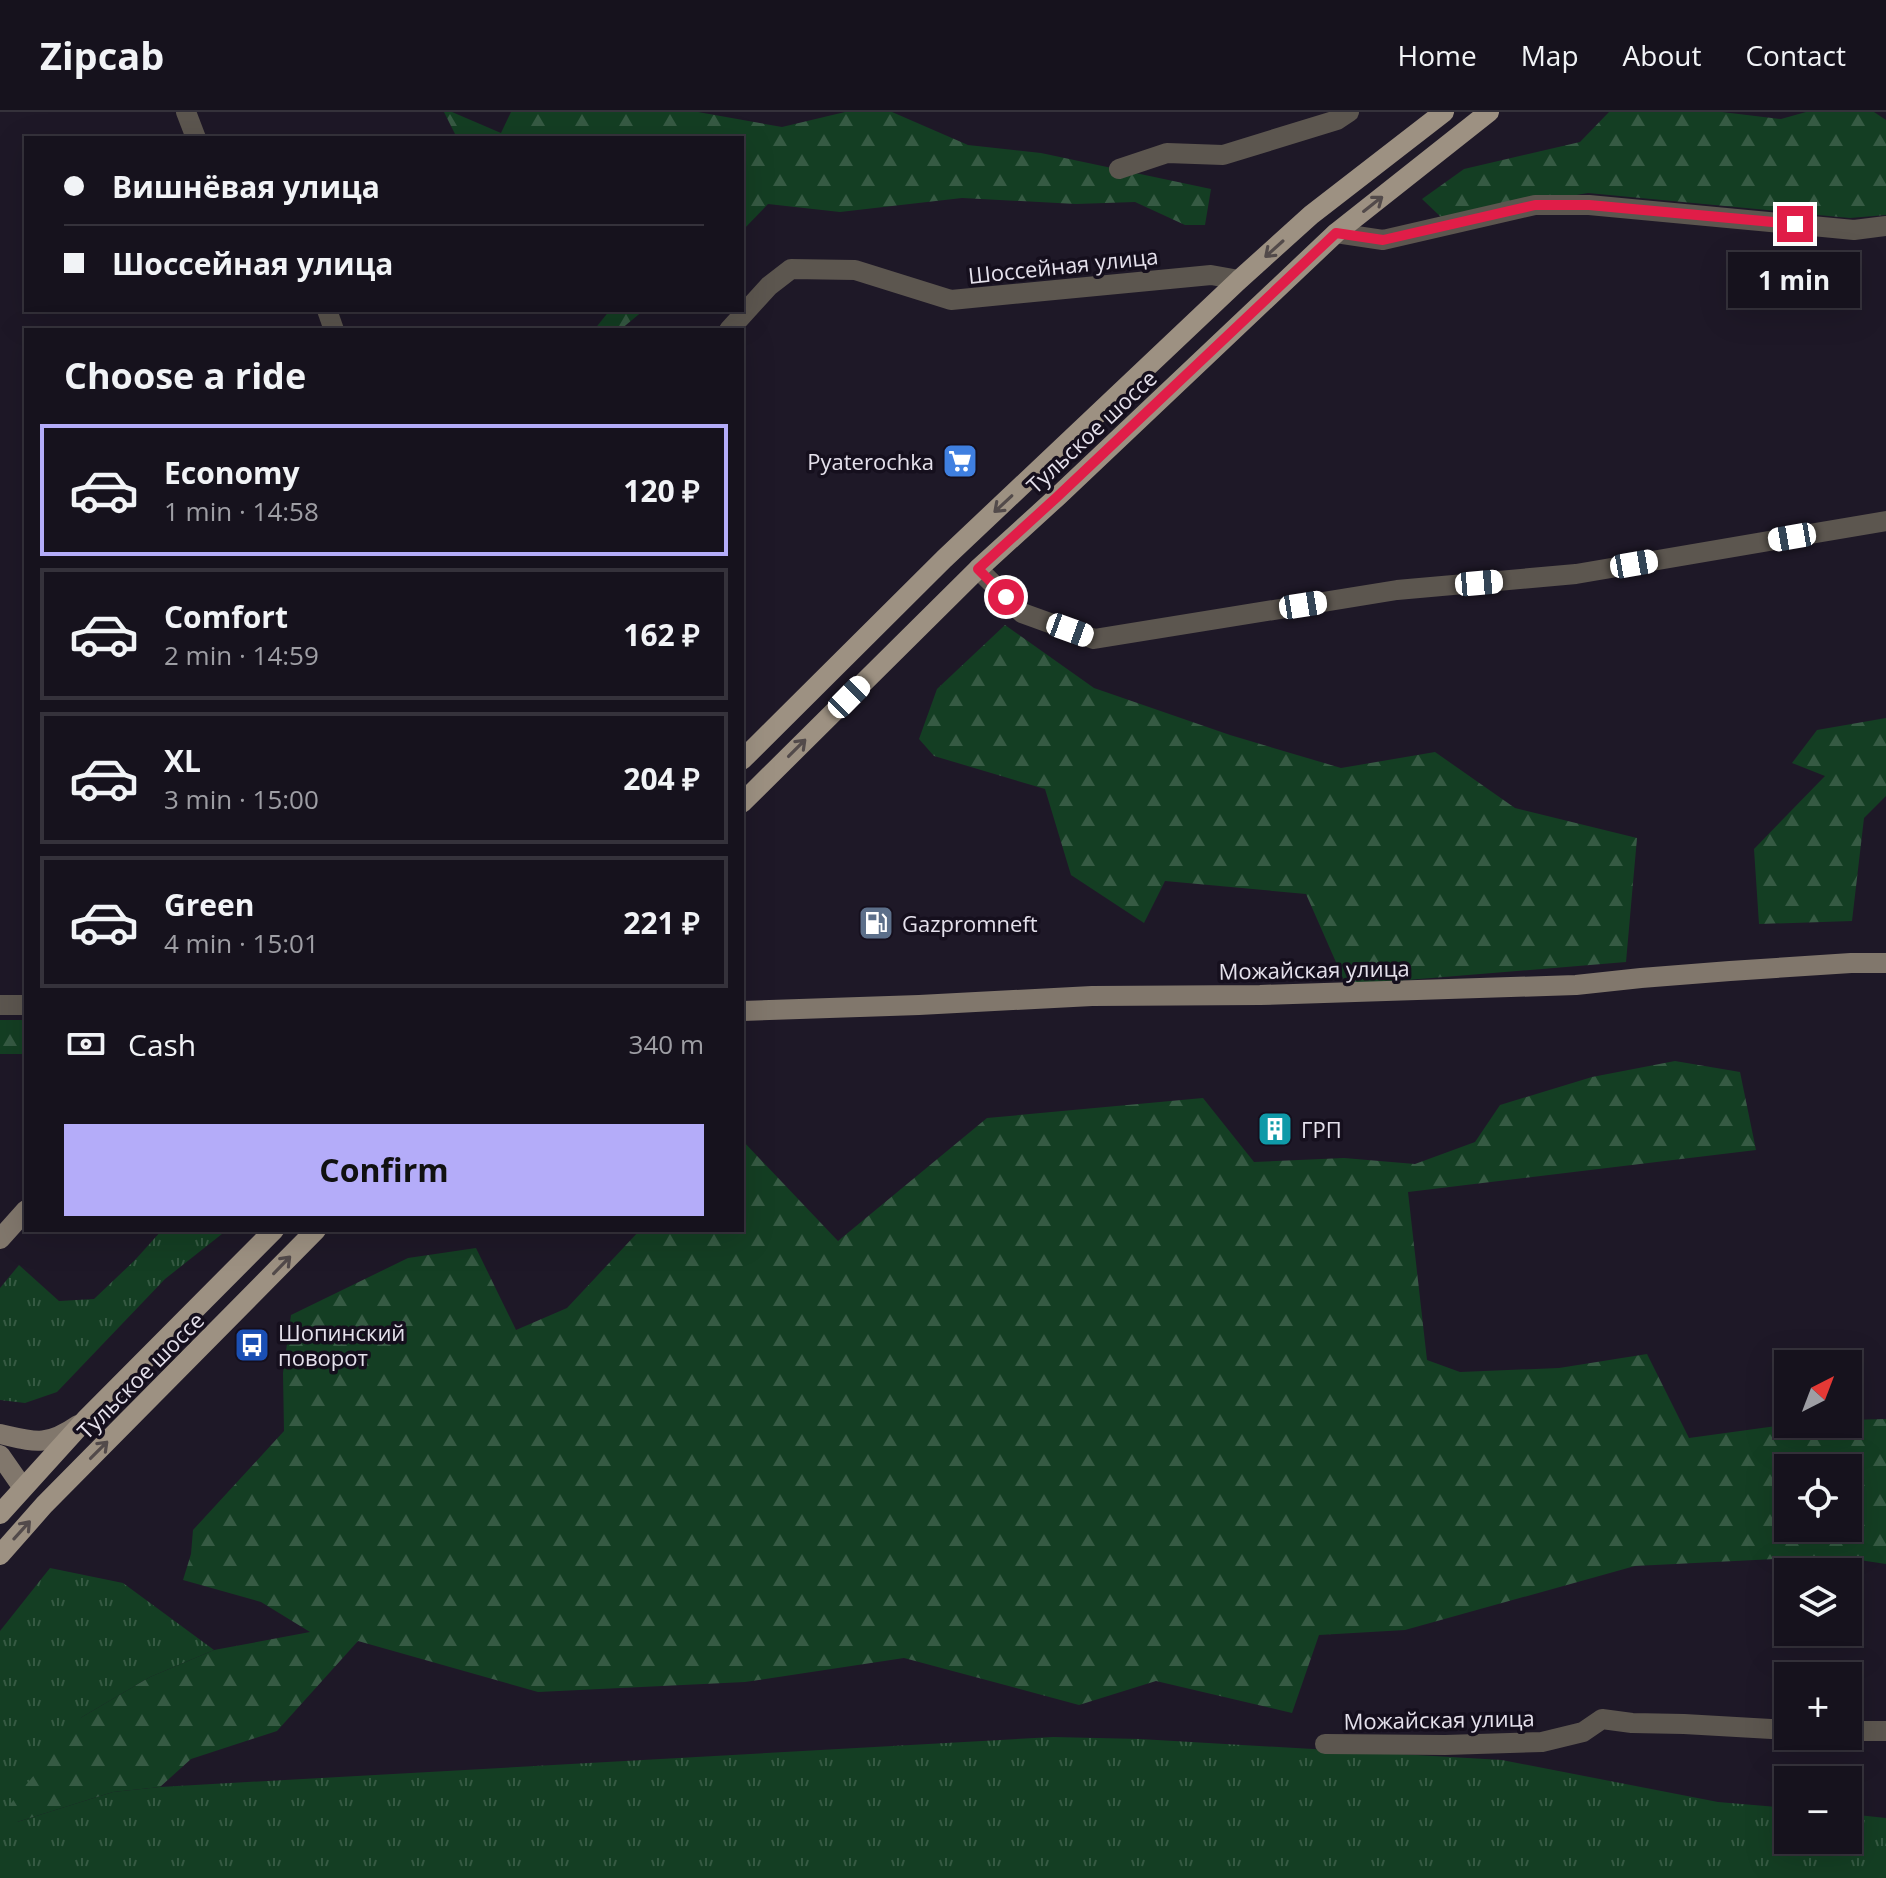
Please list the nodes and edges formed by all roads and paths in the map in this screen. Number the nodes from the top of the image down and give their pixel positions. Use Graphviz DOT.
graph roads {
  1 [pos="186,112"];
  2 [pos="1349,112"];
  3 [pos="1444,112"];
  4 [pos="1489,112"];
  5 [pos="195,136"];
  6 [pos="1119,169"];
  7 [pos="1886,226"];
  8 [pos="1336,233"];
  9 [pos="1239,280"];
  10 [pos="731,328"];
  11 [pos="1886,521"];
  12 [pos="978,569"];
  13 [pos="744,758"];
  14 [pos="744,801"];
  15 [pos="1886,963"];
  16 [pos="0,1005"];
  17 [pos="24,1005"];
  18 [pos="744,1011"];
  19 [pos="24,1212"];
  20 [pos="272,1232"];
  21 [pos="314,1232"];
  22 [pos="0,1239"];
  23 [pos="87,1418"];
  24 [pos="0,1434"];
  25 [pos="0,1455"];
  26 [pos="0,1481"];
  27 [pos="23,1488"];
  28 [pos="44,1505"];
  29 [pos="0,1514"];
  30 [pos="0,1555"];
  31 [pos="1774,1729"];
  32 [pos="1862,1731"];
  33 [pos="1886,1731"];
  34 [pos="1325,1744"];
  1 -- 5 [label="street"];
  2 -- 6 [label="street"];
  3 -- 9 [label="main road, Тульское шоссе, one-way"];
  8 -- 4 [label="main road, Тульское шоссе, one-way"];
  7 -- 8 [label="street"];
  8 -- 12 [label="main road, Тульское шоссе"];
  9 -- 10 [label="street, Шоссейная улица"];
  9 -- 13 [label="main road, Тульское шоссе, one-way"];
  11 -- 12 [label="street"];
  14 -- 12 [label="main road, Тульское шоссе, one-way"];
  15 -- 18 [label="street, Можайская улица"];
  16 -- 17 [label="street"];
  19 -- 22 [label="street"];
  20 -- 23 [label="main road, Тульское шоссе"];
  28 -- 21 [label="main road, Тульское шоссе, one-way"];
  23 -- 24 [label="street"];
  23 -- 27 [label="main road, Тульское шоссе"];
  25 -- 27 [label="street"];
  26 -- 27 [label="street"];
  27 -- 28 [label="main road"];
  27 -- 29 [label="main road, Тульское шоссе"];
  30 -- 28 [label="main road, Тульское шоссе, one-way"];
  31 -- 34 [label="street, Можайская улица"];
  32 -- 33 [label="street"];
}
